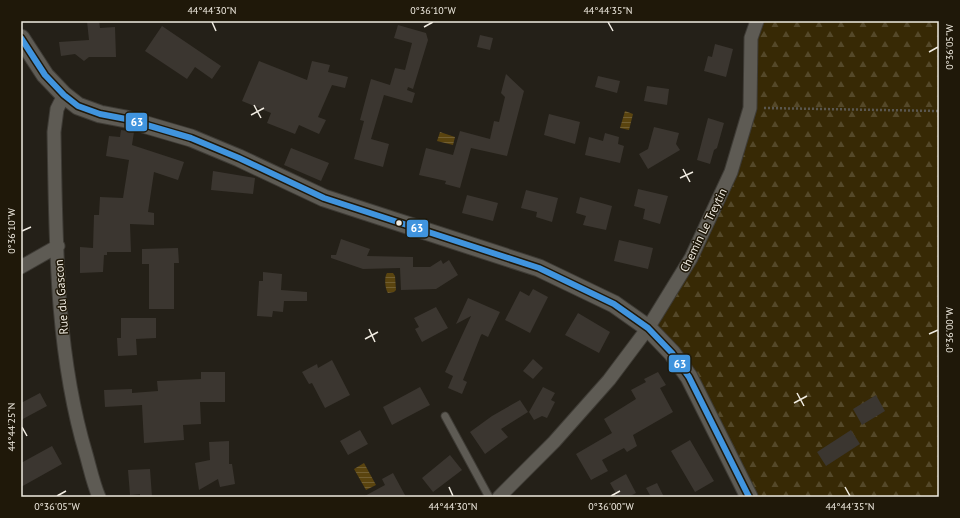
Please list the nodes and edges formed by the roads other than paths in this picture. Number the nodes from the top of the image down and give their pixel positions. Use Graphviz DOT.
graph roads {
  1 [pos="757,21"];
  2 [pos="21,38"];
  3 [pos="64,95"];
  4 [pos="58,246"];
  5 [pos="21,267"];
  6 [pos="648,328"];
  7 [pos="445,416"];
  8 [pos="99,497"];
  9 [pos="489,497"];
  10 [pos="499,497"];
  11 [pos="749,497"];
  1 -- 6 [label="street, Chemin Le Treytin"];
  2 -- 3 [label="street"];
  3 -- 4 [label="street, Rue du Gascon"];
  3 -- 6 [label="street"];
  4 -- 5 [label="street"];
  4 -- 8 [label="street, Rue du Gascon"];
  6 -- 10 [label="street, Chemin Le Treytin"];
  6 -- 11 [label="street"];
  7 -- 9 [label="lane"];
}
